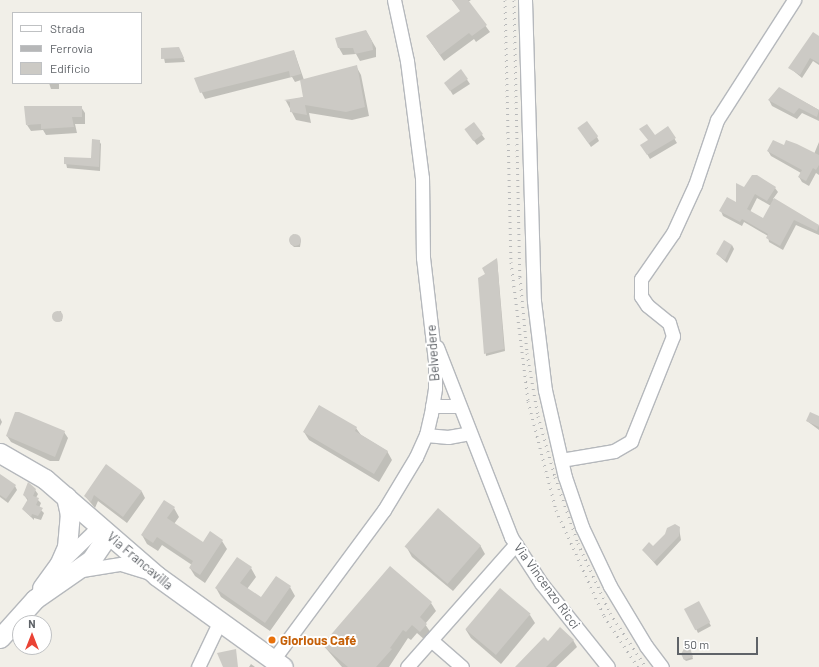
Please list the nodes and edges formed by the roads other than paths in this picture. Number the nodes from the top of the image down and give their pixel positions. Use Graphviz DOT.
graph roads {
  1 [pos="394,0"];
  2 [pos="524,0"];
  3 [pos="794,0"];
  4 [pos="433,335"];
  5 [pos="432,406"];
  6 [pos="460,406"];
  7 [pos="470,433"];
  8 [pos="426,435"];
  9 [pos="0,453"];
  10 [pos="561,460"];
  11 [pos="66,496"];
  12 [pos="104,531"];
  13 [pos="516,544"];
  14 [pos="66,569"];
  15 [pos="157,576"];
  16 [pos="219,623"];
  17 [pos="0,638"];
  18 [pos="430,640"];
  19 [pos="278,664"];
  20 [pos="198,667"];
  21 [pos="407,667"];
  22 [pos="462,667"];
  23 [pos="608,667"];
  24 [pos="662,667"];
  1 -- 4 [label="street, Belvedere"];
  2 -- 10 [label="street"];
  3 -- 10 [label="street"];
  4 -- 5 [label="street, Belvedere"];
  4 -- 6 [label="street, Via Vincenzo Ricci"];
  5 -- 6 [label="street"];
  5 -- 8 [label="street, Belvedere"];
  6 -- 7 [label="street, Via Vincenzo Ricci"];
  7 -- 8 [label="street"];
  7 -- 13 [label="street, Via Vincenzo Ricci"];
  8 -- 19 [label="street, Belvedere"];
  9 -- 11 [label="main road, Via Francavilla"];
  10 -- 24 [label="street"];
  11 -- 12 [label="main road, Via Francavilla"];
  11 -- 14 [label="main road"];
  12 -- 14 [label="main road"];
  12 -- 15 [label="main road, Via Francavilla"];
  13 -- 18 [label="street"];
  13 -- 23 [label="street, Via Vincenzo Ricci"];
  14 -- 15 [label="street"];
  14 -- 17 [label="main road"];
  15 -- 16 [label="main road, Via Francavilla"];
  16 -- 19 [label="main road, Via Francavilla"];
  16 -- 20 [label="street"];
  18 -- 21 [label="street"];
  18 -- 22 [label="street"];
}
